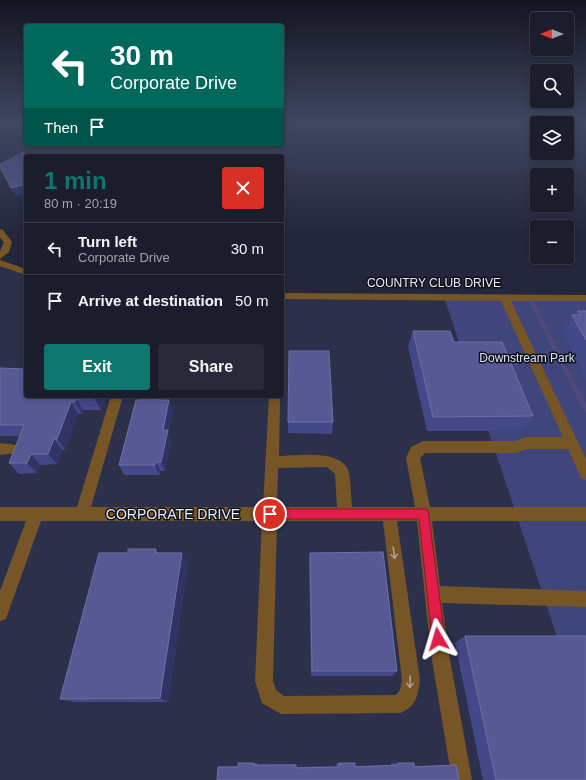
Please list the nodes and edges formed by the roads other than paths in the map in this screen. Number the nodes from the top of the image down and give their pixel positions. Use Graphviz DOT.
graph roads {
  1 [pos="0,232"];
  2 [pos="0,256"];
  3 [pos="0,263"];
  4 [pos="11,267"];
  5 [pos="24,271"];
  6 [pos="0,275"];
  7 [pos="284,296"];
  8 [pos="504,297"];
  9 [pos="586,298"];
  10 [pos="116,398"];
  11 [pos="274,399"];
  12 [pos="578,448"];
  13 [pos="272,462"];
  14 [pos="586,474"];
  15 [pos="0,514"];
  16 [pos="36,514"];
  17 [pos="82,514"];
  18 [pos="270,514"];
  19 [pos="345,514"];
  20 [pos="389,514"];
  21 [pos="424,514"];
  22 [pos="586,514"];
  23 [pos="432,594"];
  24 [pos="3,595"];
  25 [pos="586,599"];
  26 [pos="0,613"];
  27 [pos="462,780"];
  1 -- 2 [label="street"];
  3 -- 4 [label="street"];
  4 -- 5 [label="street"];
  4 -- 6 [label="street"];
  7 -- 8 [label="street, COUNTRY CLUB DRIVE"];
  8 -- 9 [label="street, COUNTRY CLUB DRIVE"];
  8 -- 12 [label="street"];
  10 -- 17 [label="street"];
  11 -- 13 [label="street"];
  12 -- 14 [label="street"];
  12 -- 21 [label="street"];
  13 -- 18 [label="street"];
  13 -- 19 [label="street"];
  15 -- 16 [label="street, CORPORATE DRIVE"];
  16 -- 17 [label="street, CORPORATE DRIVE"];
  16 -- 24 [label="street"];
  17 -- 18 [label="street, CORPORATE DRIVE"];
  18 -- 19 [label="street, CORPORATE DRIVE"];
  20 -- 18 [label="street, one-way"];
  19 -- 20 [label="street, CORPORATE DRIVE"];
  20 -- 21 [label="street, CORPORATE DRIVE"];
  21 -- 22 [label="street, CORPORATE DRIVE"];
  21 -- 23 [label="street"];
  23 -- 25 [label="street"];
  23 -- 27 [label="street"];
  24 -- 26 [label="street"];
}
